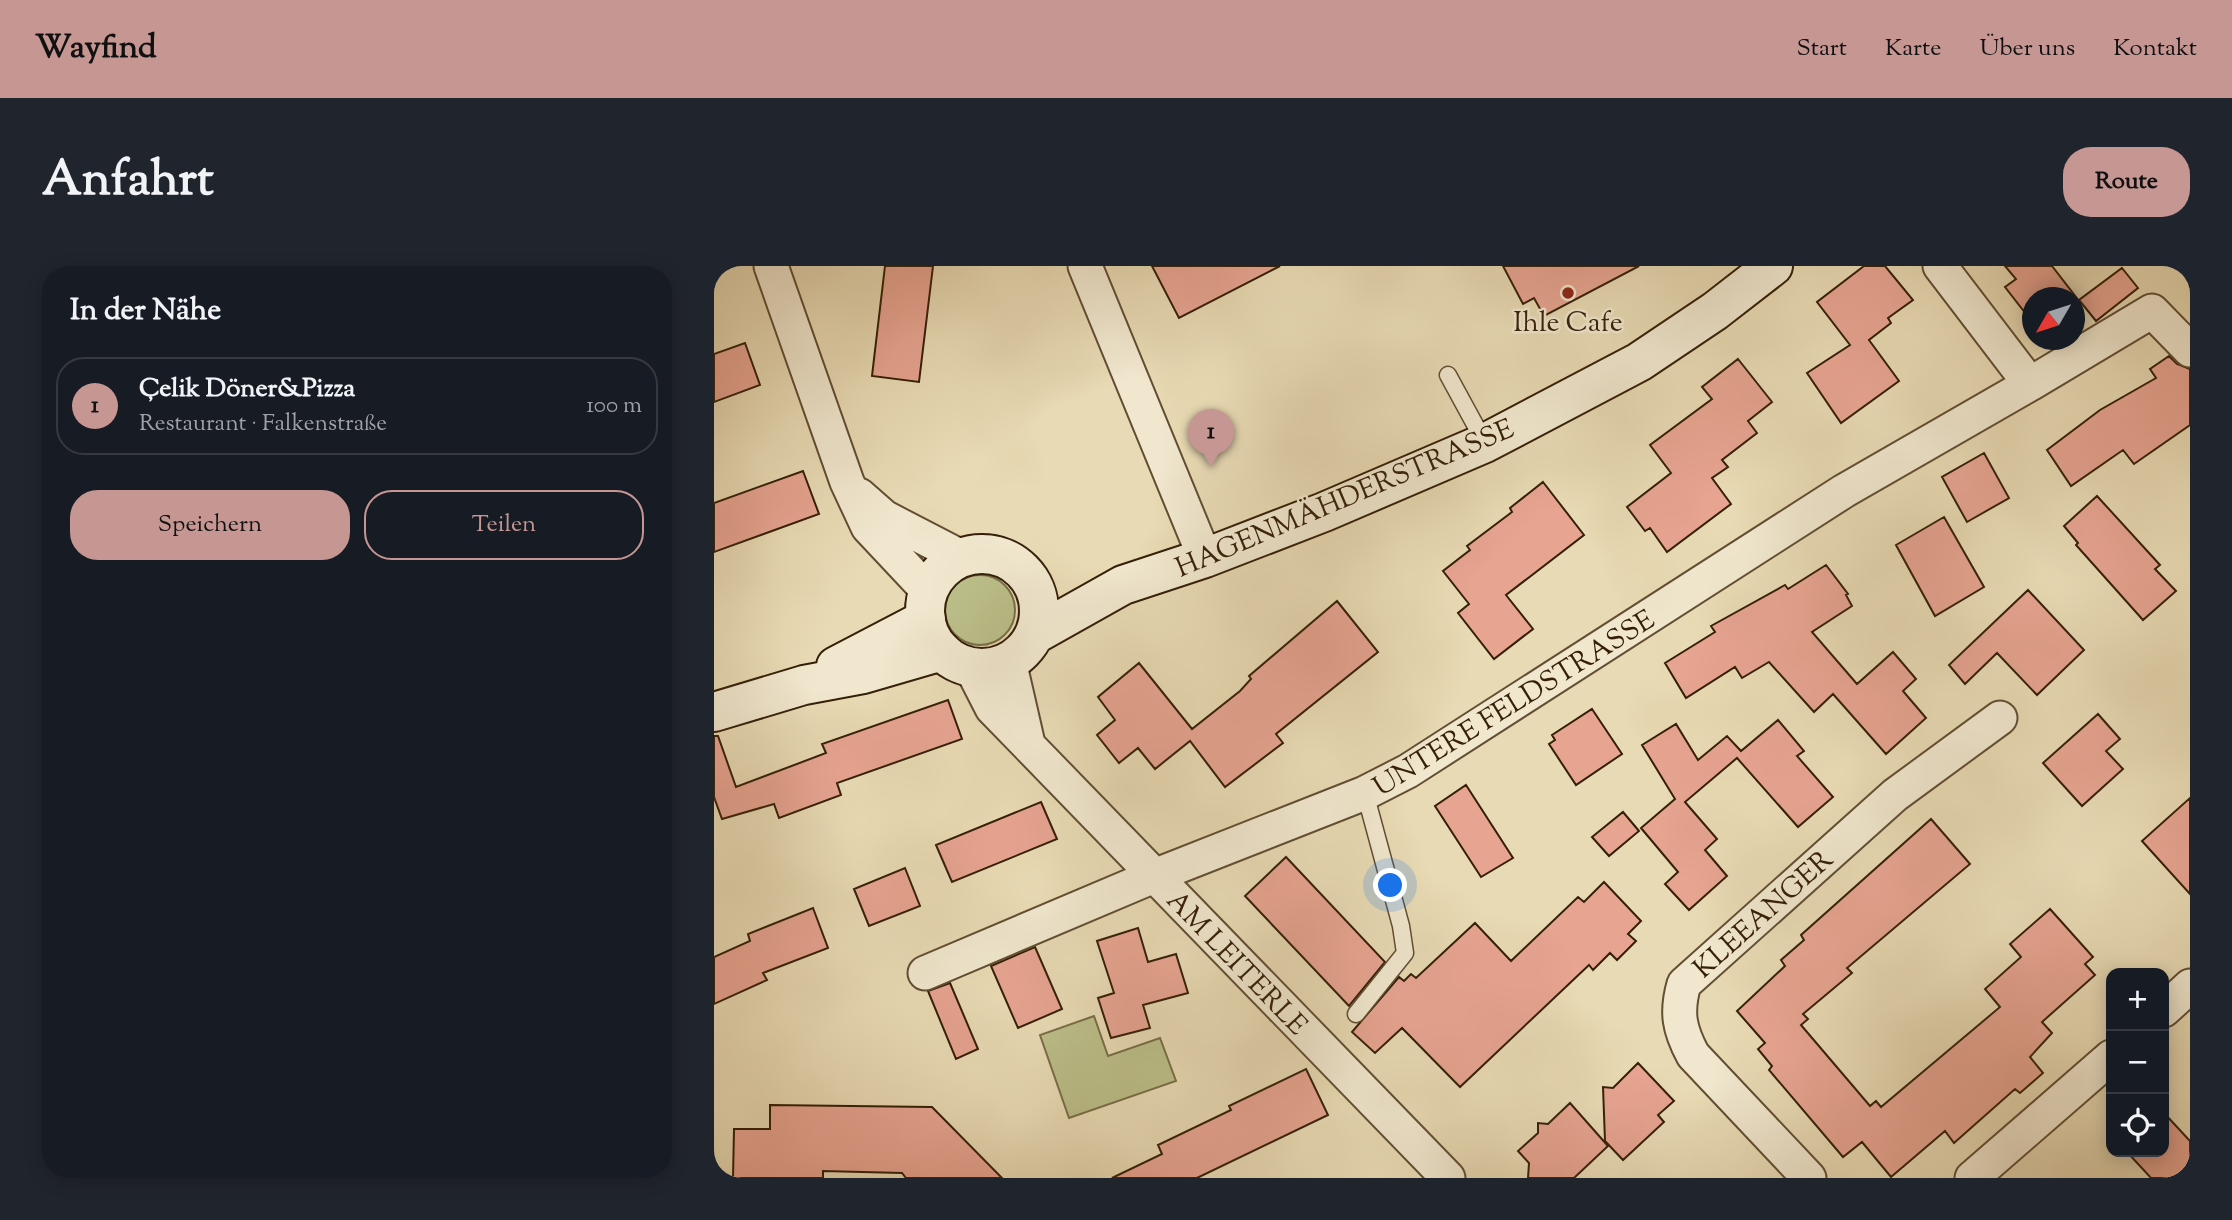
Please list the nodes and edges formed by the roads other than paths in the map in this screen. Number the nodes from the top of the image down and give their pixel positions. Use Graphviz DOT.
graph roads {
  1 [pos="771,266"];
  2 [pos="1085,266"];
  3 [pos="1773,266"];
  4 [pos="1940,266"];
  5 [pos="2190,350"];
  6 [pos="1448,375"];
  7 [pos="2030,384"];
  8 [pos="1485,443"];
  9 [pos="847,482"];
  10 [pos="961,557"];
  11 [pos="1205,558"];
  12 [pos="1030,579"];
  13 [pos="1123,585"];
  14 [pos="942,632"];
  15 [pos="1022,648"];
  16 [pos="714,712"];
  17 [pos="2000,718"];
  18 [pos="1029,747"];
  19 [pos="1365,793"];
  20 [pos="1154,876"];
  21 [pos="925,973"];
  22 [pos="2190,986"];
  23 [pos="2169,1005"];
  24 [pos="1356,1014"];
  25 [pos="2106,1061"];
  26 [pos="1448,1178"];
  27 [pos="1809,1178"];
  28 [pos="1972,1178"];
  1 -- 9 [label="street, AM LEITERLE"];
  2 -- 11 [label="street"];
  3 -- 8 [label="street, HAGENMÄHDERSTRASSE"];
  4 -- 7 [label="street"];
  5 -- 7 [label="street, UNTERE FELDSTRASSE"];
  6 -- 8 [label="lane"];
  7 -- 19 [label="street, UNTERE FELDSTRASSE"];
  8 -- 11 [label="street, HAGENMÄHDERSTRASSE"];
  9 -- 10 [label="street"];
  9 -- 14 [label="street, AM LEITERLE"];
  10 -- 12 [label="street, HAGENMÄHDERSTRASSE"];
  10 -- 14 [label="street, HAGENMÄHDERSTRASSE"];
  11 -- 13 [label="street, HAGENMÄHDERSTRASSE"];
  12 -- 13 [label="street, HAGENMÄHDERSTRASSE"];
  12 -- 15 [label="street"];
  13 -- 15 [label="street, HAGENMÄHDERSTRASSE"];
  14 -- 15 [label="street, HAGENMÄHDERSTRASSE"];
  14 -- 16 [label="street, HAGENMÄHDERSTRASSE"];
  14 -- 18 [label="street, AM LEITERLE"];
  15 -- 18 [label="street"];
  17 -- 27 [label="street, KLEEANGER"];
  18 -- 20 [label="street, AM LEITERLE"];
  19 -- 20 [label="street, UNTERE FELDSTRASSE"];
  19 -- 24 [label="lane"];
  20 -- 21 [label="street, UNTERE FELDSTRASSE"];
  20 -- 26 [label="street, AM LEITERLE"];
  22 -- 23 [label="street"];
  25 -- 28 [label="street"];
}
